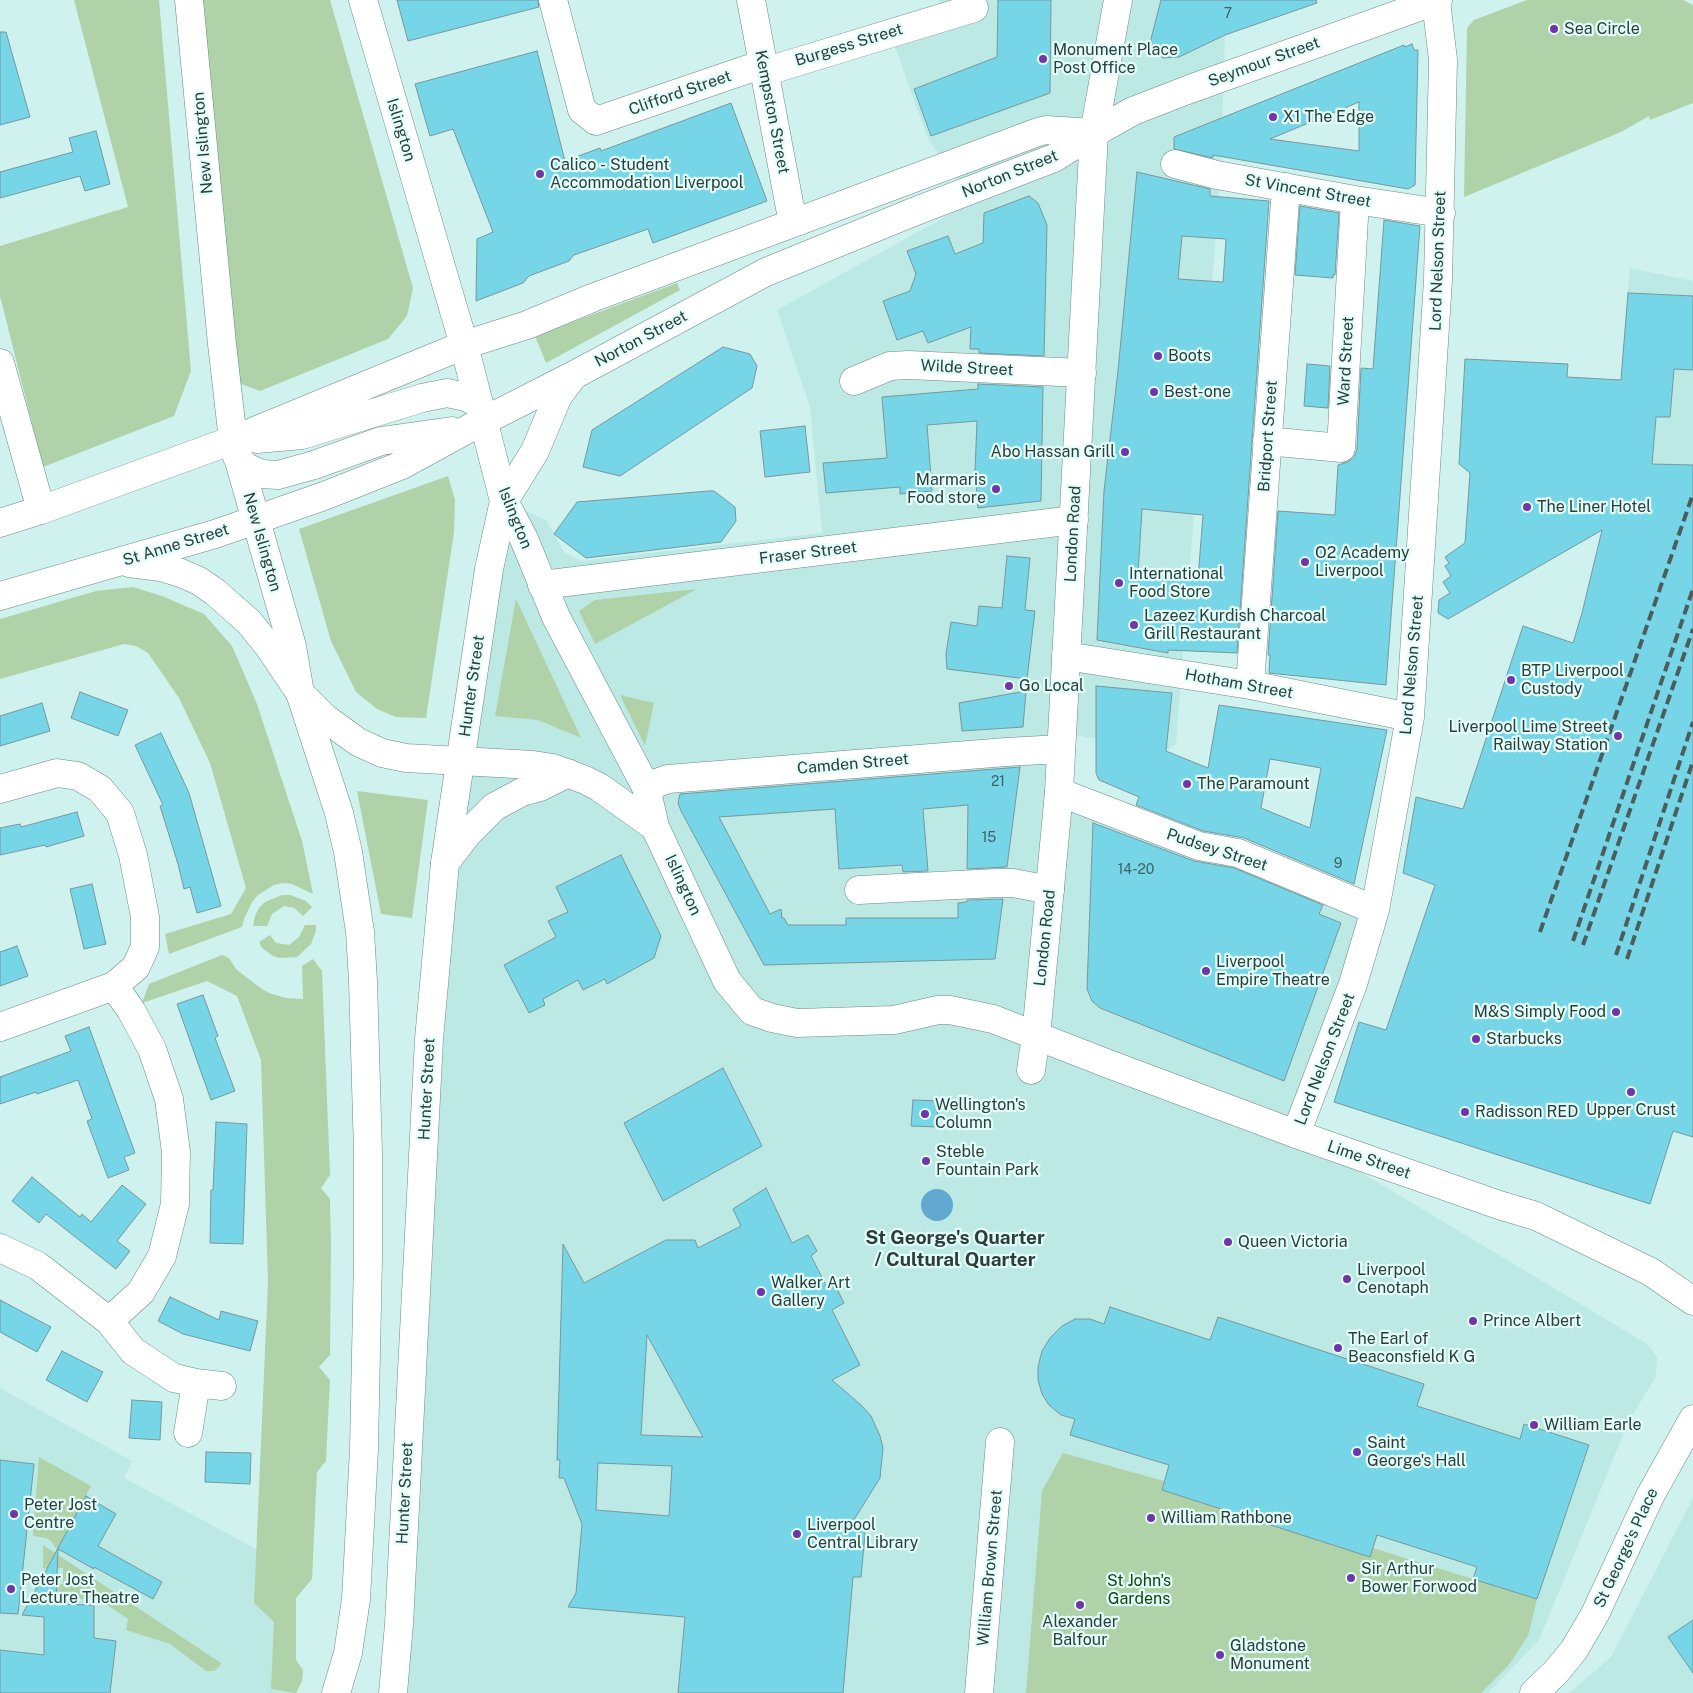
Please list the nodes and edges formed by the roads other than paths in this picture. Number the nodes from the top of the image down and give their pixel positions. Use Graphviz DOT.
graph roads {
  1 [pos="189,0"];
  2 [pos="363,0"];
  3 [pos="553,0"];
  4 [pos="751,0"];
  5 [pos="1118,0"];
  6 [pos="1437,0"];
  7 [pos="974,8"];
  8 [pos="932,10"];
  9 [pos="764,68"];
  10 [pos="1094,133"];
  11 [pos="1175,164"];
  12 [pos="1286,188"];
  13 [pos="1355,200"];
  14 [pos="1441,212"];
  15 [pos="800,221"];
  16 [pos="464,345"];
  17 [pos="0,363"];
  18 [pos="1082,373"];
  19 [pos="574,375"];
  20 [pos="854,381"];
  21 [pos="477,418"];
  22 [pos="1267,441"];
  23 [pos="235,449"];
  24 [pos="504,501"];
  25 [pos="41,510"];
  26 [pos="256,519"];
  27 [pos="1074,520"];
  28 [pos="0,523"];
  29 [pos="118,562"];
  30 [pos="542,584"];
  31 [pos="0,596"];
  32 [pos="1066,656"];
  33 [pos="1250,685"];
  34 [pos="300,693"];
  35 [pos="1410,717"];
  36 [pos="1061,749"];
  37 [pos="460,761"];
  38 [pos="568,773"];
  39 [pos="646,786"];
  40 [pos="0,789"];
  41 [pos="1059,792"];
  42 [pos="655,827"];
  43 [pos="445,863"];
  44 [pos="858,890"];
  45 [pos="1050,890"];
  46 [pos="1375,910"];
  47 [pos="114,986"];
  48 [pos="0,1027"];
  49 [pos="1036,1036"];
  50 [pos="1031,1070"];
  51 [pos="1296,1134"];
  52 [pos="0,1248"];
  53 [pos="1693,1301"];
  54 [pos="109,1321"];
  55 [pos="1690,1428"];
  56 [pos="188,1433"];
  57 [pos="1000,1442"];
  58 [pos="392,1689"];
  59 [pos="336,1693"];
  60 [pos="979,1693"];
  61 [pos="1534,1693"];
  1 -- 23 [label="main road, New Islington"];
  2 -- 16 [label="main road, Islington"];
  3 -- 9 [label="main road, Clifford Street"];
  4 -- 9 [label="main road, Kempston Street"];
  5 -- 10 [label="main road, London Road"];
  6 -- 10 [label="main road, Seymour Street"];
  6 -- 14 [label="main road, Lord Nelson Street"];
  7 -- 8 [label="main road, Burgess Street"];
  8 -- 9 [label="main road, Burgess Street"];
  9 -- 15 [label="main road, Kempston Street"];
  10 -- 15 [label="main road, Norton Street"];
  10 -- 18 [label="main road, London Road"];
  10 -- 19 [label="main road, Norton Street"];
  11 -- 12 [label="main road, St Vincent Street"];
  12 -- 13 [label="main road, St Vincent Street"];
  12 -- 22 [label="main road, Bridport Street"];
  13 -- 14 [label="main road, St Vincent Street"];
  13 -- 22 [label="main road, Ward Street"];
  14 -- 35 [label="main road, Lord Nelson Street"];
  15 -- 16 [label="main road, Norton Street"];
  16 -- 21 [label="main road, Islington"];
  16 -- 23 [label="main road"];
  17 -- 25 [label="main road"];
  18 -- 20 [label="main road, Wilde Street"];
  18 -- 27 [label="main road, London Road"];
  19 -- 21 [label="main road, Norton Street"];
  19 -- 24 [label="main road"];
  21 -- 23 [label="main road"];
  21 -- 23 [label="main road"];
  21 -- 24 [label="main road, Islington"];
  21 -- 26 [label="main road, St Anne Street"];
  22 -- 33 [label="main road, Bridport Street"];
  23 -- 25 [label="main road"];
  23 -- 26 [label="main road, New Islington"];
  24 -- 30 [label="main road, Islington"];
  24 -- 37 [label="main road, Hunter Street"];
  25 -- 28 [label="main road"];
  26 -- 29 [label="main road, St Anne Street"];
  26 -- 34 [label="main road, New Islington"];
  27 -- 30 [label="main road, Fraser Street"];
  27 -- 32 [label="main road, London Road"];
  29 -- 31 [label="main road, St Anne Street"];
  29 -- 34 [label="main road"];
  30 -- 39 [label="main road, Islington"];
  32 -- 33 [label="main road, Hotham Street"];
  32 -- 36 [label="main road, London Road"];
  33 -- 35 [label="main road, Hotham Street"];
  34 -- 37 [label="main road"];
  34 -- 59 [label="main road"];
  35 -- 46 [label="main road, Lord Nelson Street"];
  36 -- 39 [label="main road, Camden Street"];
  36 -- 41 [label="main road, London Road"];
  37 -- 38 [label="main road"];
  37 -- 43 [label="main road, Hunter Street"];
  38 -- 42 [label="main road"];
  38 -- 43 [label="main road"];
  39 -- 42 [label="main road, Islington"];
  40 -- 47 [label="main road"];
  41 -- 45 [label="main road, London Road"];
  41 -- 46 [label="main road, Pudsey Street"];
  42 -- 49 [label="main road, Islington"];
  43 -- 58 [label="main road, Hunter Street"];
  44 -- 45 [label="main road"];
  45 -- 49 [label="main road, London Road"];
  46 -- 51 [label="main road, Lord Nelson Street"];
  47 -- 48 [label="main road"];
  47 -- 54 [label="main road"];
  49 -- 50 [label="main road, London Road"];
  49 -- 51 [label="main road, Lime Street"];
  51 -- 53 [label="main road, Lime Street"];
  52 -- 54 [label="main road"];
  54 -- 56 [label="main road"];
  55 -- 61 [label="main road, St George's Place"];
  57 -- 60 [label="main road, William Brown Street"];
}
